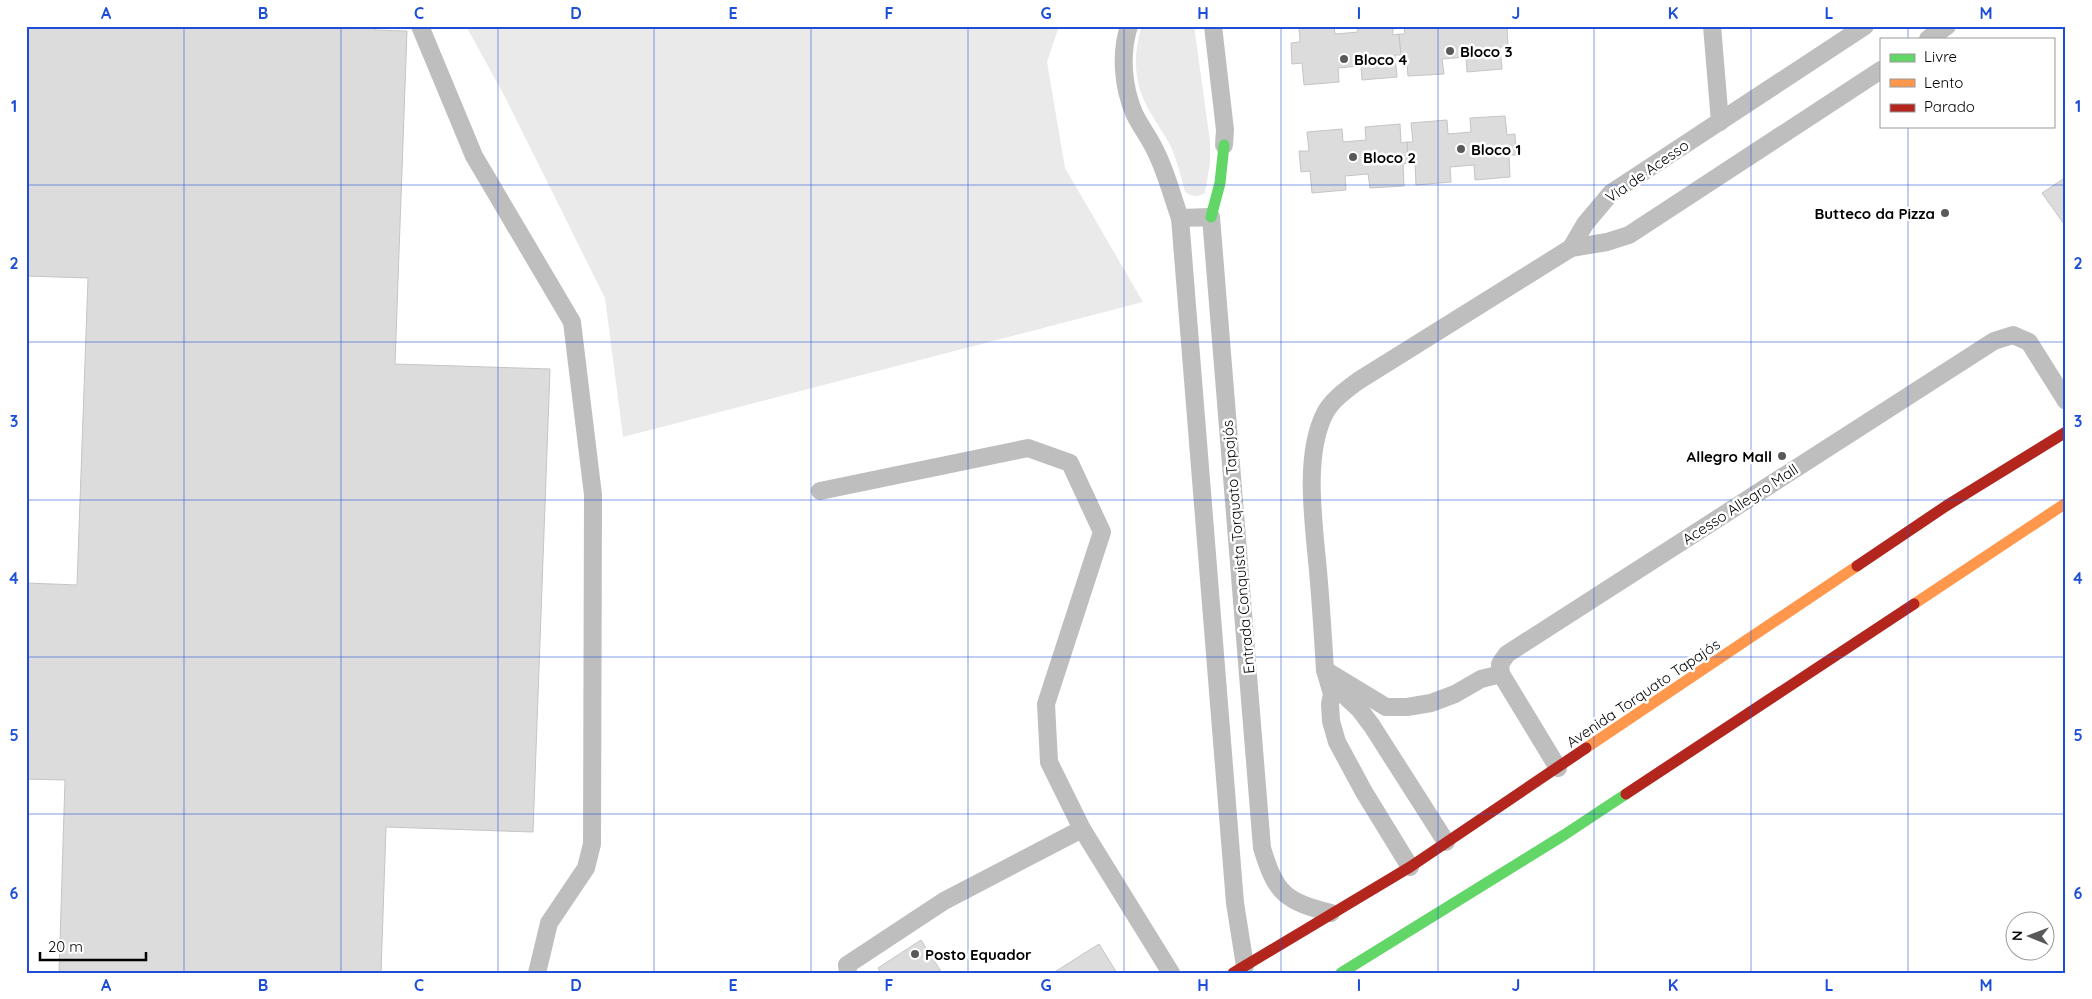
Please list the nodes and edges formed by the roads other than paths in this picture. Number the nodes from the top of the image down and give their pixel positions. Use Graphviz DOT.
graph roads {
  1 [pos="420,26"];
  2 [pos="1129,26"];
  3 [pos="1213,26"];
  4 [pos="1712,26"];
  5 [pos="1865,26"];
  6 [pos="1947,26"];
  7 [pos="1929,38"];
  8 [pos="1880,71"];
  9 [pos="1720,122"];
  10 [pos="1224,145"];
  11 [pos="1211,216"];
  12 [pos="1180,218"];
  13 [pos="1571,248"];
  14 [pos="2066,401"];
  15 [pos="2066,432"];
  16 [pos="820,492"];
  17 [pos="2066,503"];
  18 [pos="1326,670"];
  19 [pos="1501,674"];
  20 [pos="1332,694"];
  21 [pos="1558,768"];
  22 [pos="1082,829"];
  23 [pos="1446,842"];
  24 [pos="1410,867"];
  25 [pos="1331,913"];
  26 [pos="1239,969"];
  27 [pos="844,970"];
  28 [pos="538,973"];
  29 [pos="1171,973"];
  30 [pos="1340,973"];
  1 -- 28 [label="lane"];
  2 -- 12 [label="lane"];
  3 -- 10 [label="lane"];
  4 -- 9 [label="lane"];
  5 -- 9 [label="lane, Via de Acesso"];
  6 -- 7 [label="lane"];
  8 -- 13 [label="lane"];
  9 -- 13 [label="lane, Via de Acesso"];
  10 -- 11 [label="main road, Entrada Conquista Torquato Tapajós"];
  11 -- 12 [label="lane"];
  11 -- 25 [label="lane, Entrada Conquista Torquato Tapajós"];
  12 -- 26 [label="lane"];
  13 -- 18 [label="lane"];
  14 -- 19 [label="lane, Acesso Allegro Mall"];
  15 -- 21 [label="main road, Avenida Torquato Tapajós"];
  16 -- 22 [label="lane"];
  17 -- 30 [label="main road"];
  18 -- 19 [label="lane"];
  18 -- 20 [label="lane"];
  19 -- 21 [label="lane"];
  20 -- 23 [label="lane"];
  20 -- 24 [label="lane"];
  21 -- 23 [label="main road, Avenida Torquato Tapajós"];
  22 -- 27 [label="lane"];
  22 -- 29 [label="lane"];
  23 -- 24 [label="main road, Avenida Torquato Tapajós"];
  24 -- 25 [label="main road, Avenida Torquato Tapajós"];
  25 -- 26 [label="main road, Avenida Torquato Tapajós"];
}
